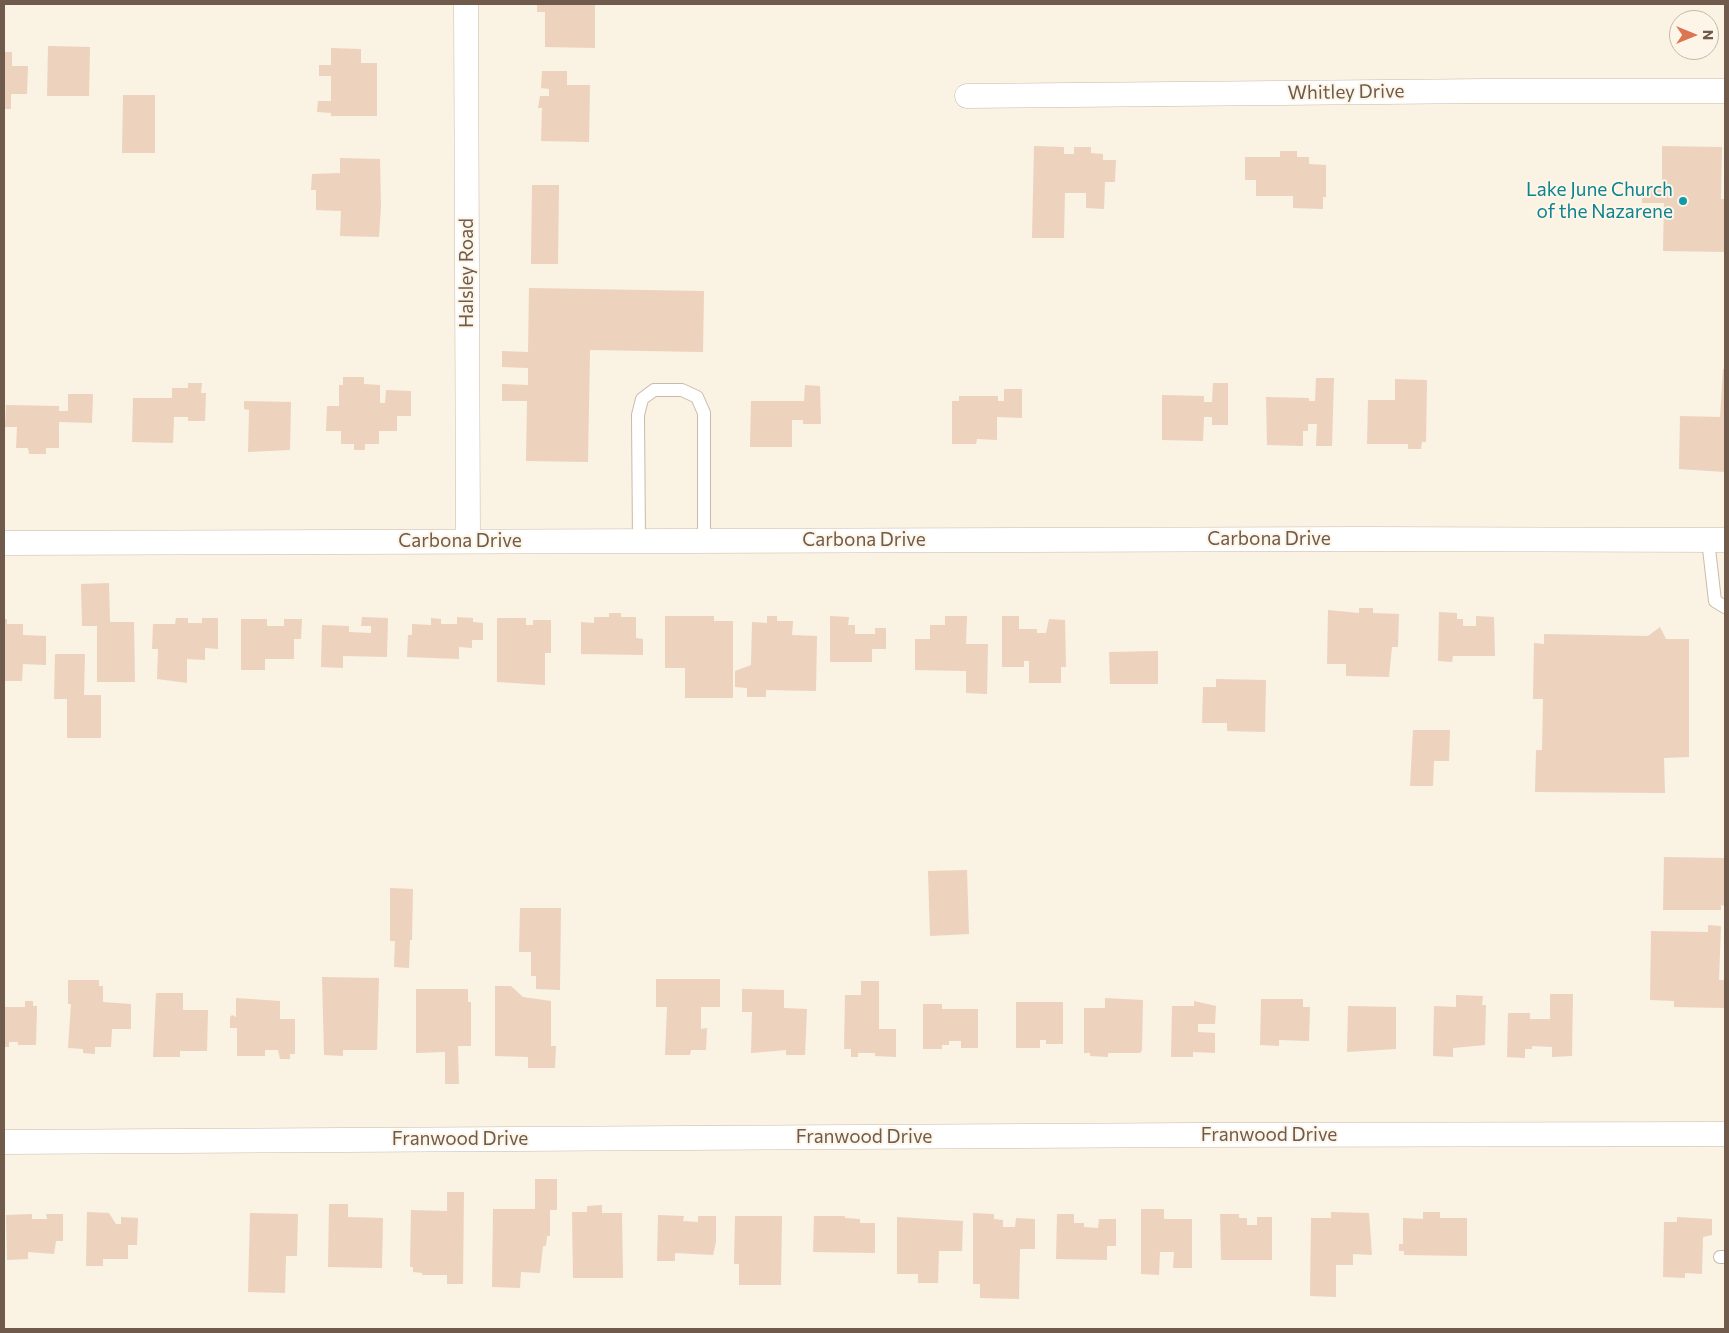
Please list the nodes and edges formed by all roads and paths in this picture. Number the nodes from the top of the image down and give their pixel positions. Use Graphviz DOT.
graph roads {
  1 [pos="466,4"];
  2 [pos="1725,91"];
  3 [pos="967,96"];
  4 [pos="704,540"];
  5 [pos="1716,540"];
  6 [pos="468,541"];
  7 [pos="640,541"];
  8 [pos="4,543"];
  9 [pos="1725,607"];
  10 [pos="1725,1134"];
  11 [pos="4,1142"];
  1 -- 6 [label="street, Halsley Road"];
  2 -- 3 [label="street, Whitley Drive"];
  4 -- 5 [label="street, Carbona Drive"];
  4 -- 7 [label="street, Carbona Drive"];
  4 -- 7 [label="lane"];
  5 -- 9 [label="lane"];
  6 -- 7 [label="street, Carbona Drive"];
  6 -- 8 [label="street, Carbona Drive"];
  10 -- 11 [label="street, Franwood Drive"];
}
